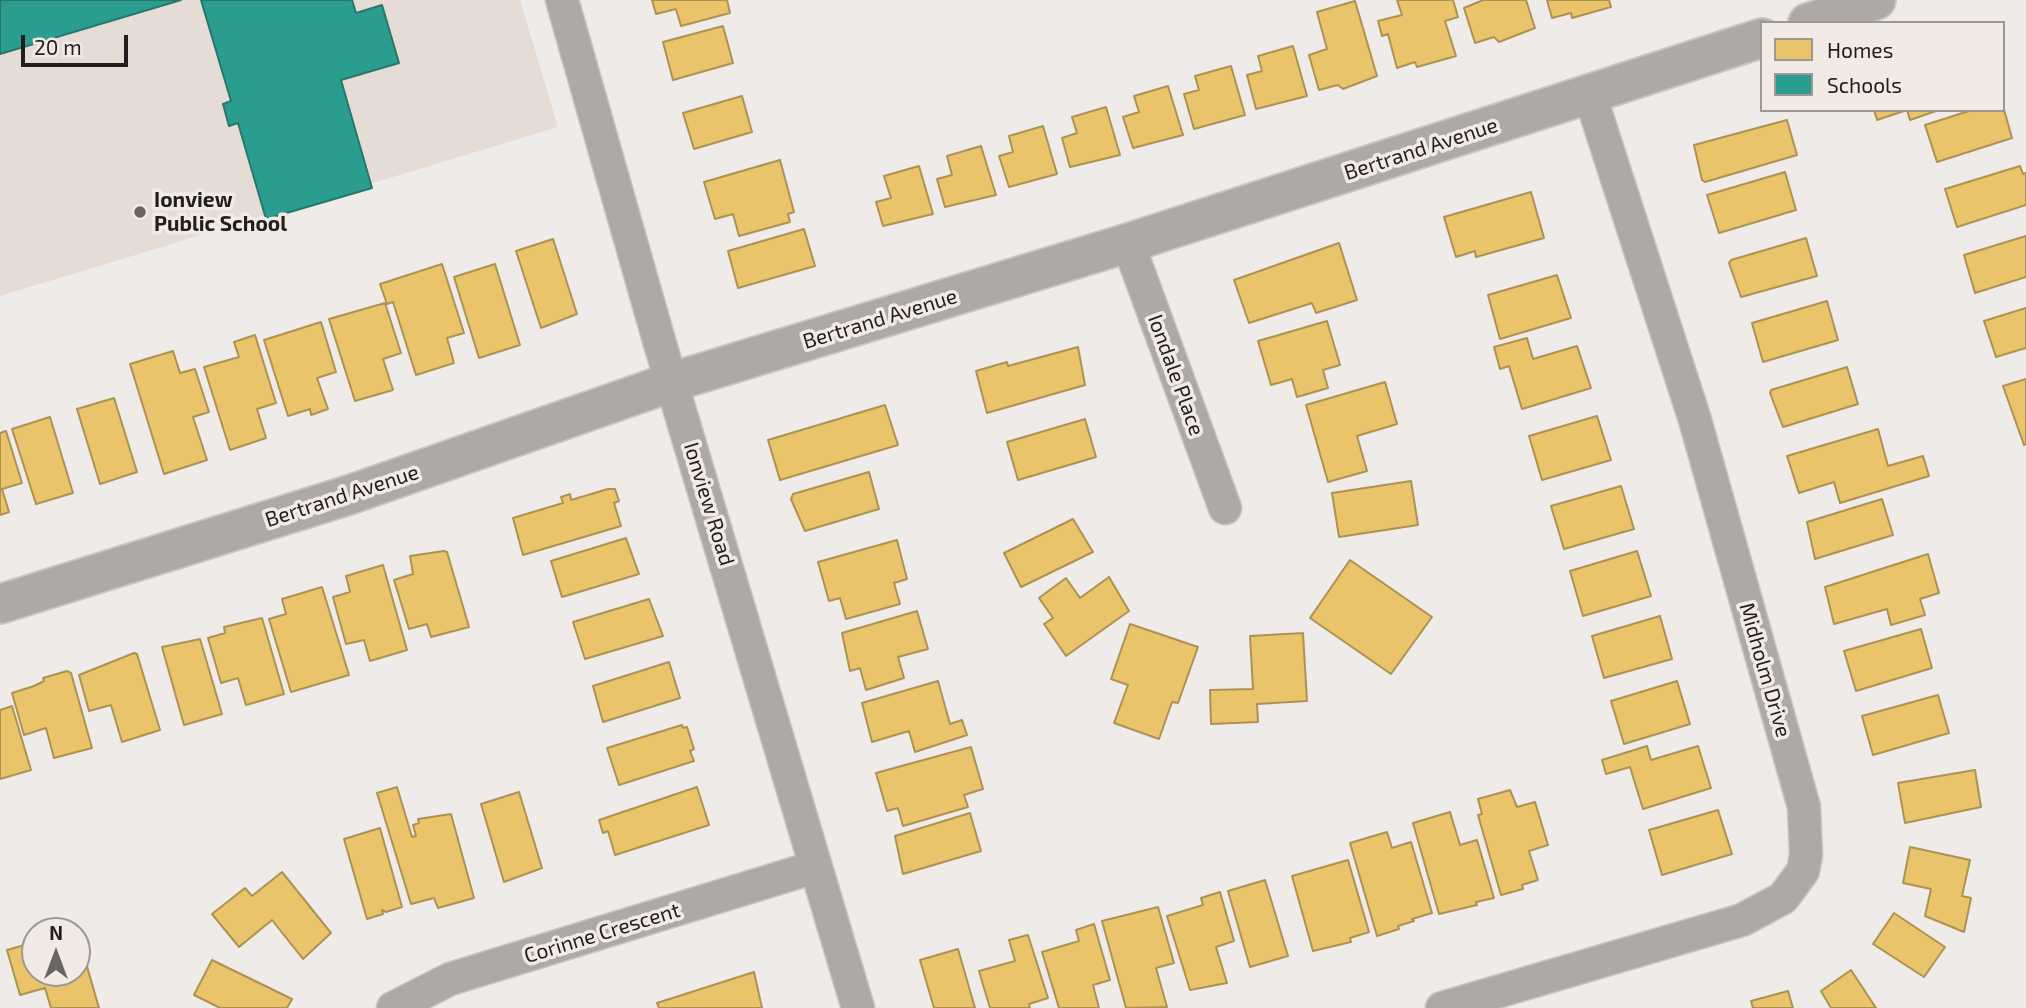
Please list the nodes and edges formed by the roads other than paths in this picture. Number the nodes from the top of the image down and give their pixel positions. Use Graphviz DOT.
graph roads {
  1 [pos="562,0"];
  2 [pos="1876,0"];
  3 [pos="1814,21"];
  4 [pos="1760,39"];
  5 [pos="1590,95"];
  6 [pos="1128,243"];
  7 [pos="672,382"];
  8 [pos="1225,508"];
  9 [pos="0,604"];
  10 [pos="816,867"];
  11 [pos="393,1008"];
  12 [pos="858,1008"];
  13 [pos="1442,1008"];
  1 -- 7 [label="street, Ionview Road"];
  2 -- 3 [label="street"];
  4 -- 5 [label="street, Bertrand Avenue"];
  5 -- 6 [label="street, Bertrand Avenue"];
  5 -- 13 [label="street, Midholm Drive"];
  6 -- 7 [label="street, Bertrand Avenue"];
  6 -- 8 [label="street, Iondale Place"];
  7 -- 9 [label="street, Bertrand Avenue"];
  7 -- 10 [label="street, Ionview Road"];
  10 -- 11 [label="street, Corinne Crescent"];
  10 -- 12 [label="street, Ionview Road"];
}
